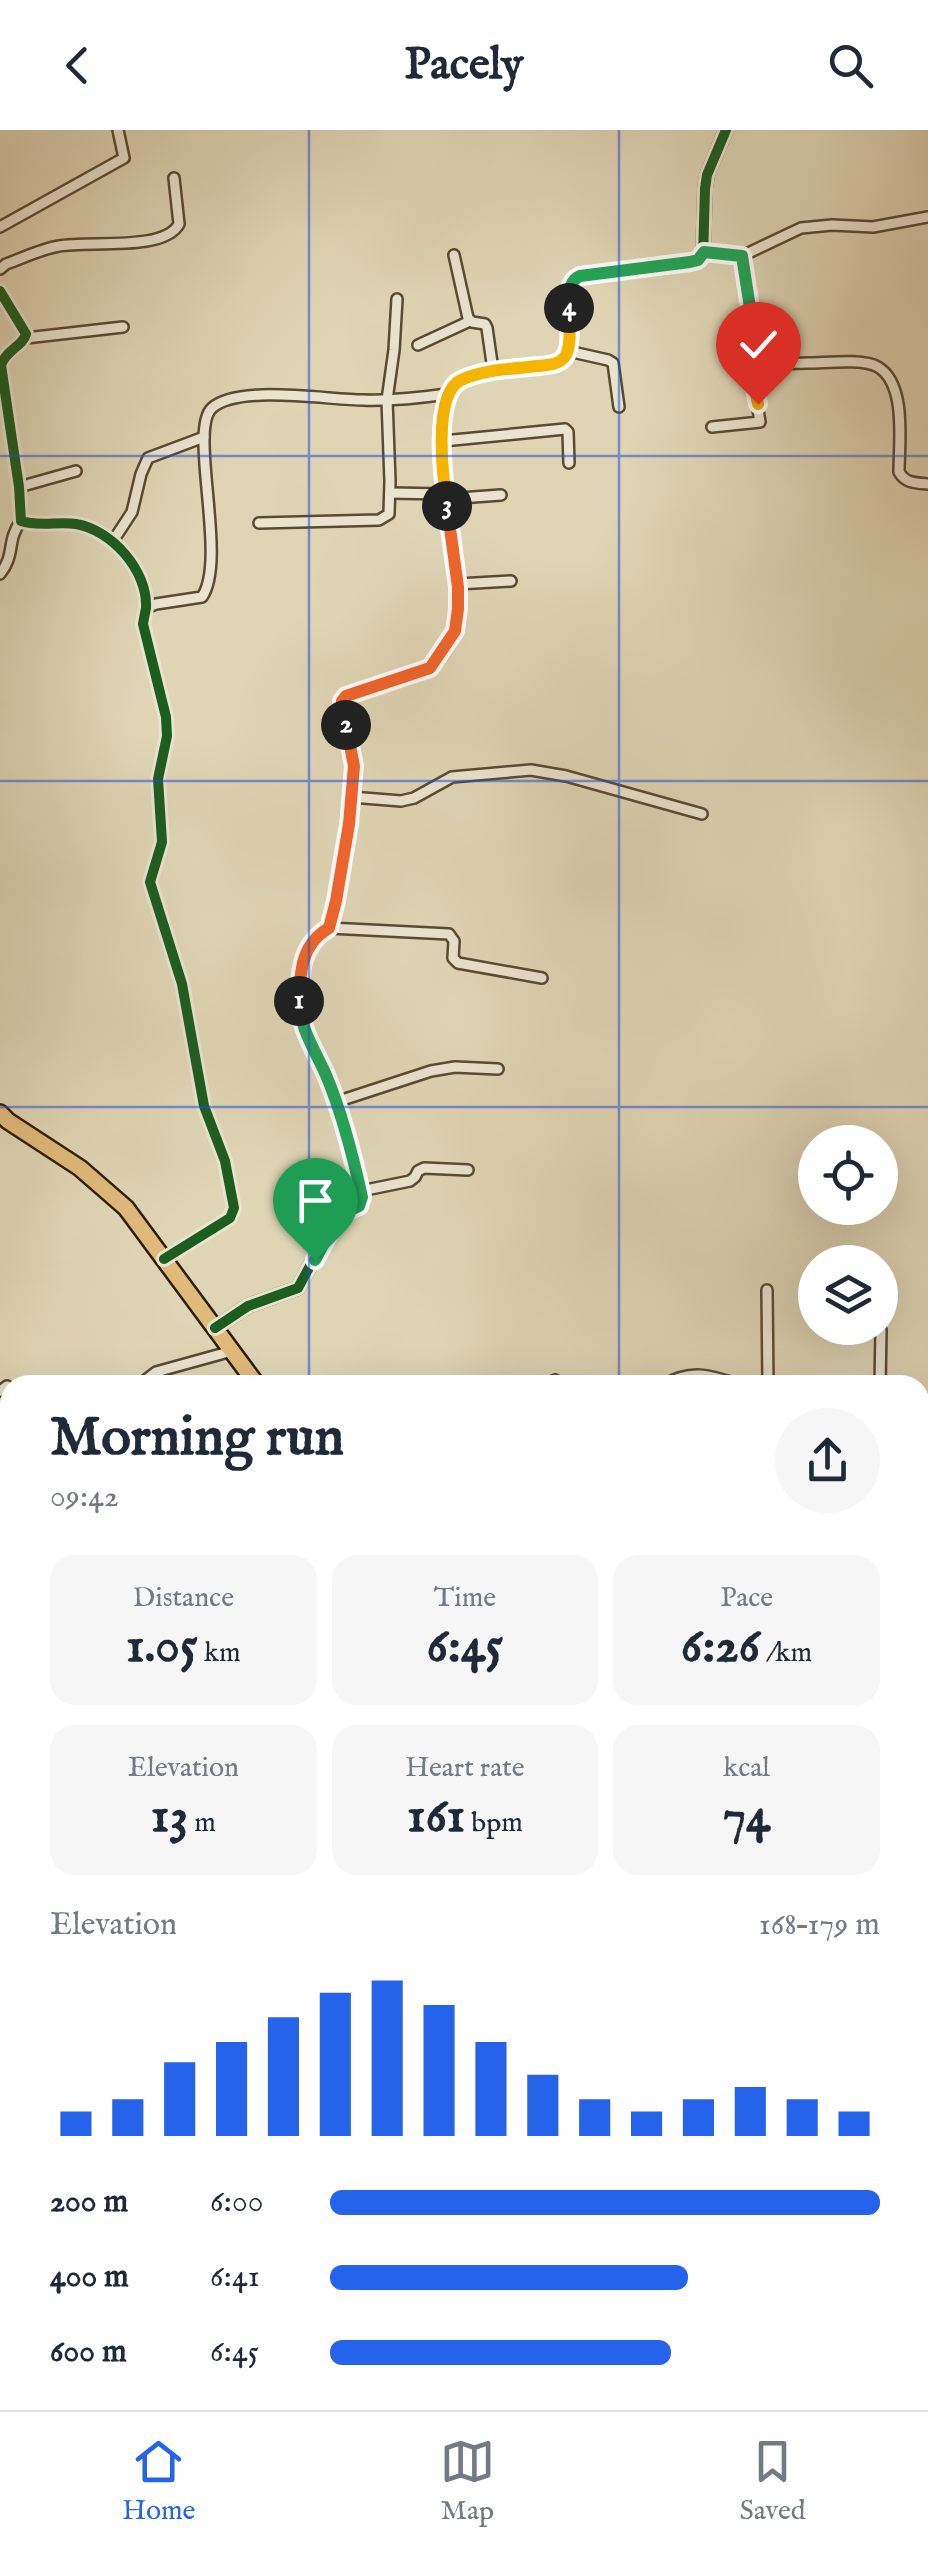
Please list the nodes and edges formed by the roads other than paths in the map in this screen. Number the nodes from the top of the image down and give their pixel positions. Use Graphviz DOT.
graph roads {
  1 [pos="118,130"];
  2 [pos="726,130"];
  3 [pos="174,178"];
  4 [pos="928,217"];
  5 [pos="0,227"];
  6 [pos="704,252"];
  7 [pos="454,255"];
  8 [pos="742,256"];
  9 [pos="0,268"];
  10 [pos="0,291"];
  11 [pos="397,298"];
  12 [pos="470,321"];
  13 [pos="123,327"];
  14 [pos="26,338"];
  15 [pos="418,345"];
  16 [pos="568,351"];
  17 [pos="758,357"];
  18 [pos="493,370"];
  19 [pos="447,394"];
  20 [pos="387,400"];
  21 [pos="619,407"];
  22 [pos="712,427"];
  23 [pos="204,437"];
  24 [pos="442,441"];
  25 [pos="569,463"];
  26 [pos="76,471"];
  27 [pos="928,484"];
  28 [pos="19,487"];
  29 [pos="390,492"];
  30 [pos="501,495"];
  31 [pos="446,496"];
  32 [pos="22,521"];
  33 [pos="259,523"];
  34 [pos="113,541"];
  35 [pos="0,574"];
  36 [pos="511,581"];
  37 [pos="458,584"];
  38 [pos="146,608"];
  39 [pos="351,797"];
  40 [pos="702,814"];
  41 [pos="329,928"];
  42 [pos="542,978"];
  43 [pos="498,1069"];
  44 [pos="336,1102"];
  45 [pos="0,1113"];
  46 [pos="468,1170"];
  47 [pos="361,1191"];
  48 [pos="164,1259"];
  49 [pos="767,1290"];
  50 [pos="215,1328"];
  51 [pos="881,1345"];
  52 [pos="232,1352"];
  53 [pos="152,1375"];
  54 [pos="249,1375"];
  55 [pos="768,1375"];
  56 [pos="880,1375"];
  1 -- 5 [label="street"];
  2 -- 6 [label="street"];
  3 -- 9 [label="street"];
  4 -- 8 [label="street"];
  6 -- 8 [label="street"];
  6 -- 16 [label="street"];
  7 -- 12 [label="street"];
  8 -- 17 [label="street"];
  10 -- 14 [label="street"];
  11 -- 20 [label="street"];
  12 -- 15 [label="street"];
  12 -- 18 [label="street"];
  13 -- 14 [label="street"];
  14 -- 28 [label="street"];
  16 -- 18 [label="street"];
  16 -- 21 [label="street"];
  17 -- 22 [label="street"];
  17 -- 27 [label="street"];
  18 -- 19 [label="street"];
  19 -- 20 [label="street"];
  19 -- 24 [label="street"];
  20 -- 23 [label="street"];
  20 -- 29 [label="street"];
  23 -- 34 [label="street"];
  23 -- 38 [label="street"];
  24 -- 25 [label="street"];
  24 -- 31 [label="street"];
  26 -- 28 [label="street"];
  28 -- 32 [label="street"];
  29 -- 31 [label="street"];
  29 -- 33 [label="street"];
  30 -- 31 [label="street"];
  31 -- 37 [label="street"];
  32 -- 34 [label="street"];
  32 -- 35 [label="street"];
  34 -- 38 [label="street"];
  36 -- 37 [label="street"];
  37 -- 39 [label="street"];
  38 -- 48 [label="street"];
  39 -- 40 [label="street"];
  39 -- 41 [label="street"];
  41 -- 42 [label="street"];
  41 -- 44 [label="street"];
  43 -- 44 [label="street"];
  44 -- 47 [label="street"];
  45 -- 48 [label="main road"];
  46 -- 47 [label="street"];
  47 -- 50 [label="street"];
  48 -- 50 [label="main road"];
  49 -- 55 [label="street"];
  50 -- 52 [label="main road"];
  51 -- 56 [label="street"];
  52 -- 53 [label="street"];
  52 -- 54 [label="main road"];
}
